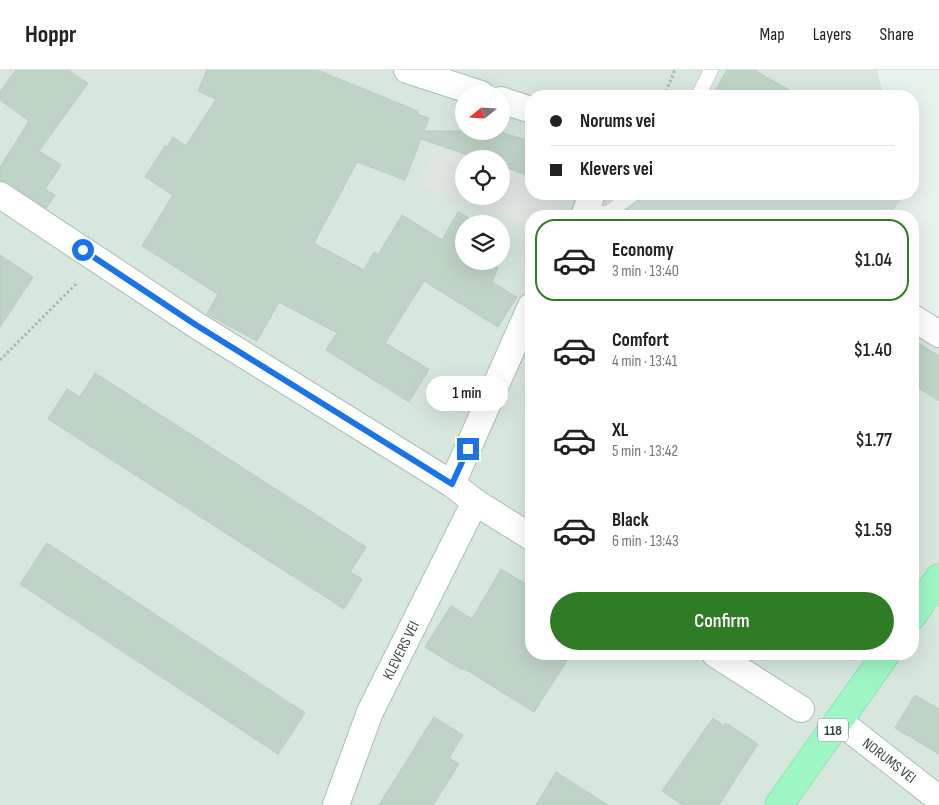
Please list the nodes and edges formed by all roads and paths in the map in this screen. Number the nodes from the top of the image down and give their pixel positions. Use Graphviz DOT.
graph roads {
  1 [pos="407,70"];
  2 [pos="675,70"];
  3 [pos="711,70"];
  4 [pos="455,86"];
  5 [pos="667,90"];
  6 [pos="701,90"];
  7 [pos="510,103"];
  8 [pos="525,108"];
  9 [pos="0,196"];
  10 [pos="626,200"];
  11 [pos="612,210"];
  12 [pos="99,261"];
  13 [pos="525,320"];
  14 [pos="919,321"];
  15 [pos="939,334"];
  16 [pos="0,360"];
  17 [pos="452,484"];
  18 [pos="475,502"];
  19 [pos="525,533"];
  20 [pos="939,578"];
  21 [pos="919,606"];
  22 [pos="724,660"];
  23 [pos="882,660"];
  24 [pos="801,709"];
  25 [pos="839,722"];
  26 [pos="939,799"];
  27 [pos="336,805"];
  28 [pos="779,805"];
  1 -- 4 [label="street"];
  2 -- 5 [label="path"];
  3 -- 6 [label="lane"];
  7 -- 8 [label="street"];
  9 -- 12 [label="street"];
  10 -- 11 [label="lane"];
  12 -- 16 [label="path"];
  12 -- 17 [label="street"];
  13 -- 17 [label="street"];
  14 -- 15 [label="street"];
  17 -- 18 [label="street"];
  18 -- 19 [label="street"];
  18 -- 27 [label="street, KLEVERS VEI"];
  20 -- 21 [label="main road"];
  22 -- 24 [label="street"];
  23 -- 25 [label="main road, 118"];
  25 -- 26 [label="street, NORUMS VEI"];
  25 -- 28 [label="main road, 118"];
}
